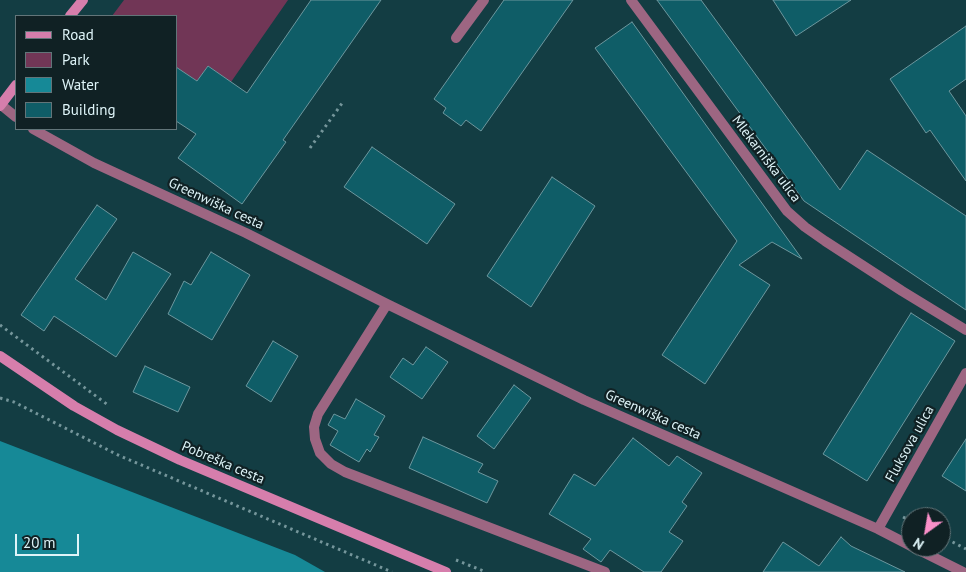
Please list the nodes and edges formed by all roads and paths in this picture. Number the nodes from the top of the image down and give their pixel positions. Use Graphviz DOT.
graph roads {
  1 [pos="83,0"];
  2 [pos="484,0"];
  3 [pos="631,0"];
  4 [pos="71,15"];
  5 [pos="456,38"];
  6 [pos="15,86"];
  7 [pos="343,102"];
  8 [pos="0,106"];
  9 [pos="15,116"];
  10 [pos="35,130"];
  11 [pos="310,148"];
  12 [pos="387,304"];
  13 [pos="0,325"];
  14 [pos="966,330"];
  15 [pos="0,356"];
  16 [pos="966,373"];
  17 [pos="0,398"];
  18 [pos="114,409"];
  19 [pos="878,529"];
  20 [pos="901,540"];
  21 [pos="951,541"];
  22 [pos="966,548"];
  23 [pos="934,557"];
  24 [pos="451,558"];
  25 [pos="392,572"];
  26 [pos="446,572"];
  27 [pos="486,572"];
  28 [pos="605,572"];
  29 [pos="963,572"];
  1 -- 4 [label="street"];
  2 -- 5 [label="street"];
  3 -- 14 [label="street, Mlekarniška ulica"];
  6 -- 8 [label="street"];
  7 -- 11 [label="path"];
  8 -- 9 [label="street"];
  10 -- 12 [label="street, Greenwiška cesta"];
  12 -- 19 [label="street, Greenwiška cesta"];
  12 -- 28 [label="street"];
  13 -- 18 [label="path"];
  15 -- 26 [label="street, Pobreška cesta"];
  16 -- 19 [label="street, Fluksova ulica"];
  17 -- 25 [label="path"];
  19 -- 20 [label="street, Greenwiška cesta"];
  21 -- 22 [label="path"];
  23 -- 29 [label="street, Greenwiška cesta"];
  24 -- 27 [label="path"];
}
